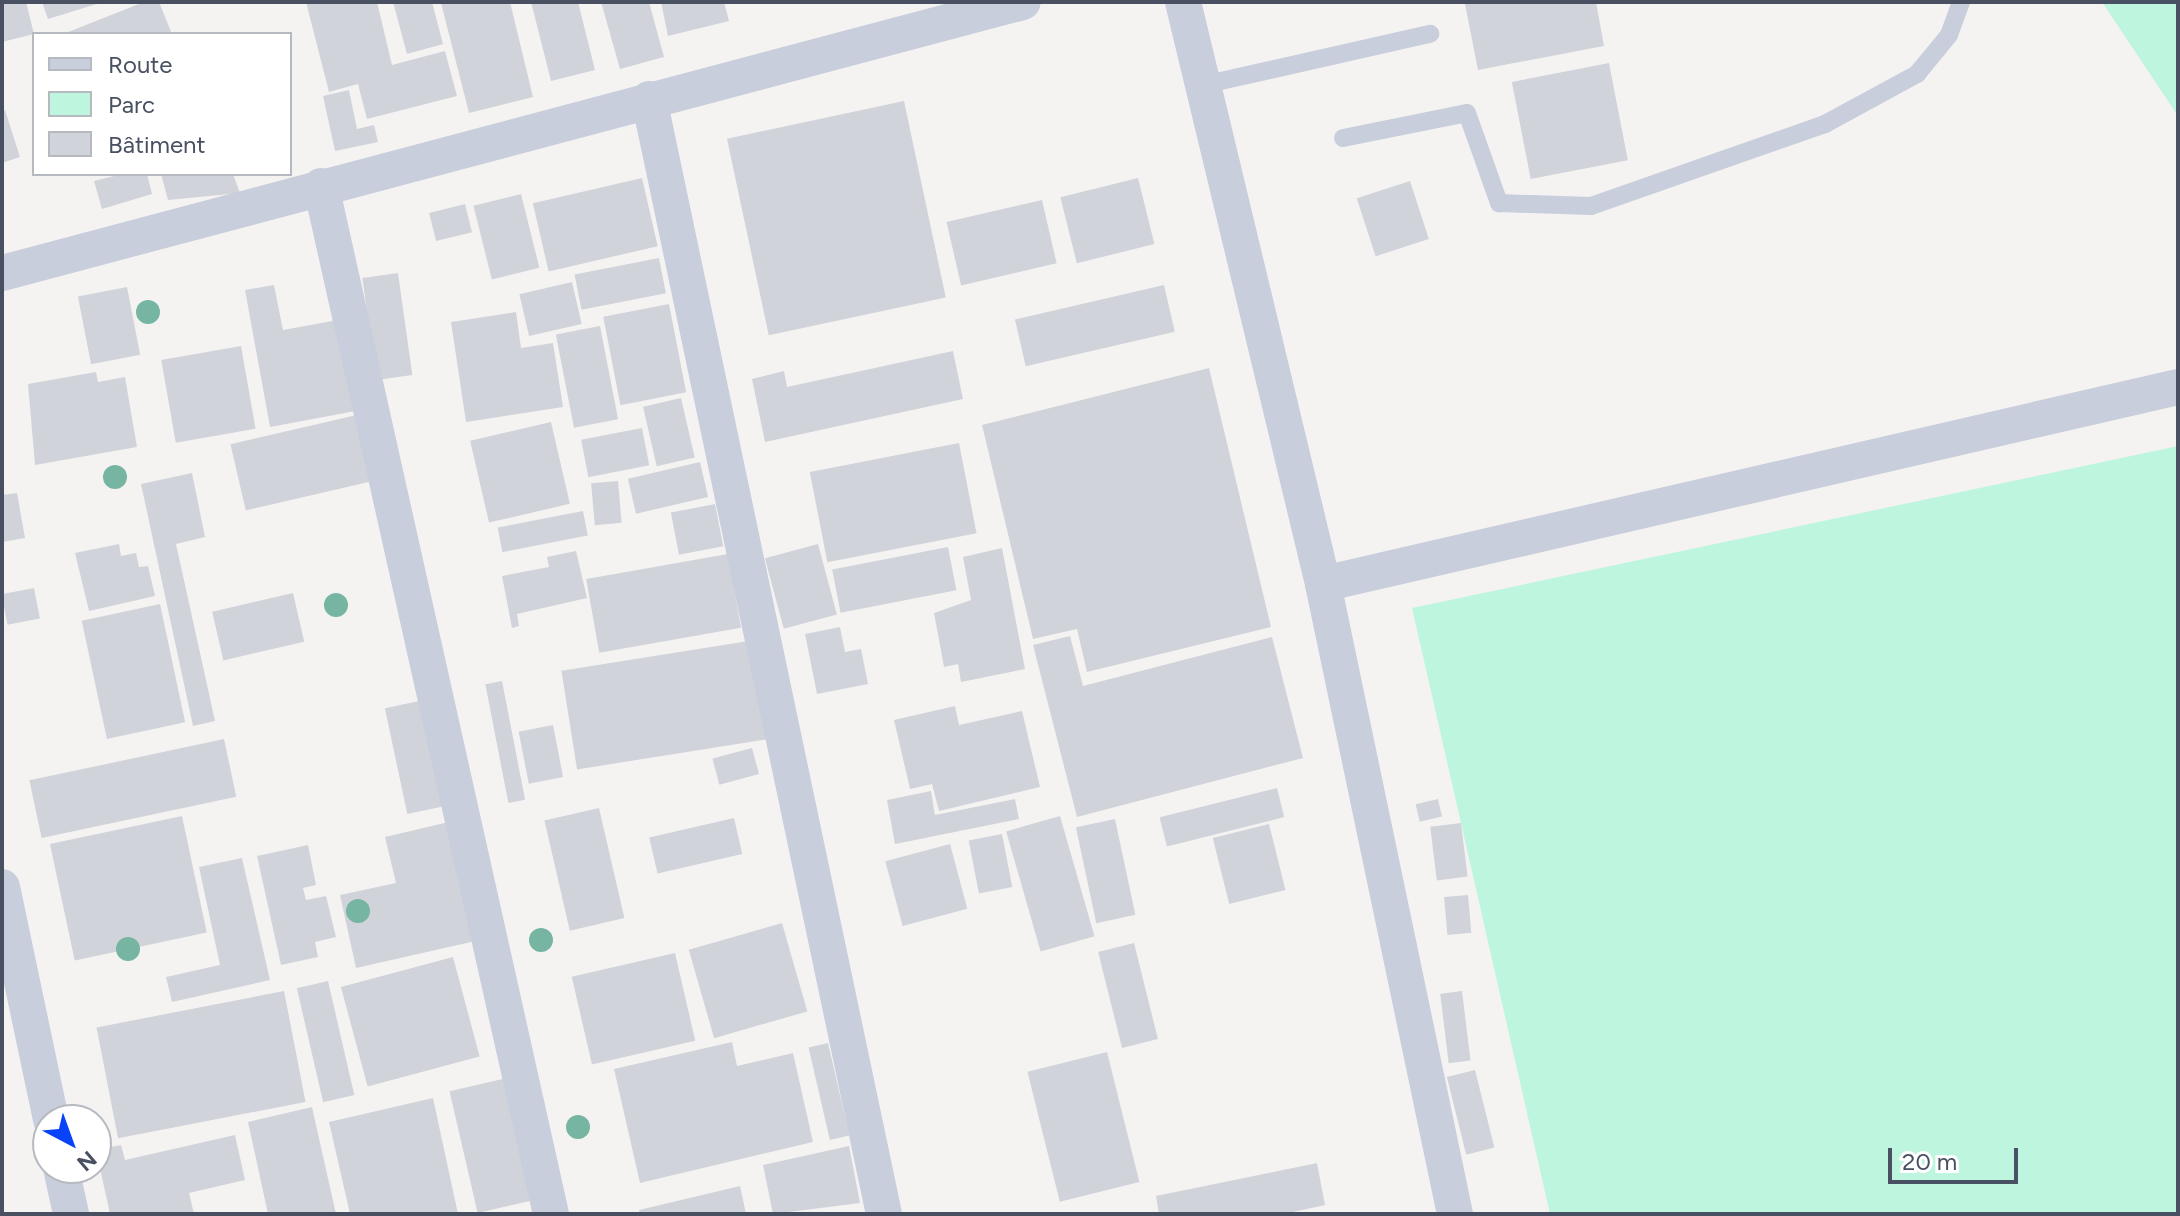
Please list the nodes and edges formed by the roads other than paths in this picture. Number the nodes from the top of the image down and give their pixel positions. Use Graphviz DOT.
graph roads {
  1 [pos="1023,2"];
  2 [pos="1183,2"];
  3 [pos="1961,2"];
  4 [pos="1430,34"];
  5 [pos="1203,85"];
  6 [pos="649,99"];
  7 [pos="1343,138"];
  8 [pos="321,186"];
  9 [pos="2,273"];
  10 [pos="2178,387"];
  11 [pos="1323,584"];
  12 [pos="2,887"];
  13 [pos="48,1104"];
  14 [pos="64,1184"];
  15 [pos="71,1214"];
  16 [pos="551,1214"];
  17 [pos="884,1214"];
  18 [pos="1455,1214"];
  1 -- 6 [label="street"];
  2 -- 5 [label="street"];
  3 -- 7 [label="lane"];
  4 -- 5 [label="lane"];
  5 -- 11 [label="street"];
  6 -- 8 [label="street"];
  6 -- 17 [label="street"];
  8 -- 9 [label="street"];
  8 -- 16 [label="street"];
  10 -- 11 [label="street"];
  11 -- 18 [label="street"];
  12 -- 13 [label="street"];
  14 -- 15 [label="street"];
}
